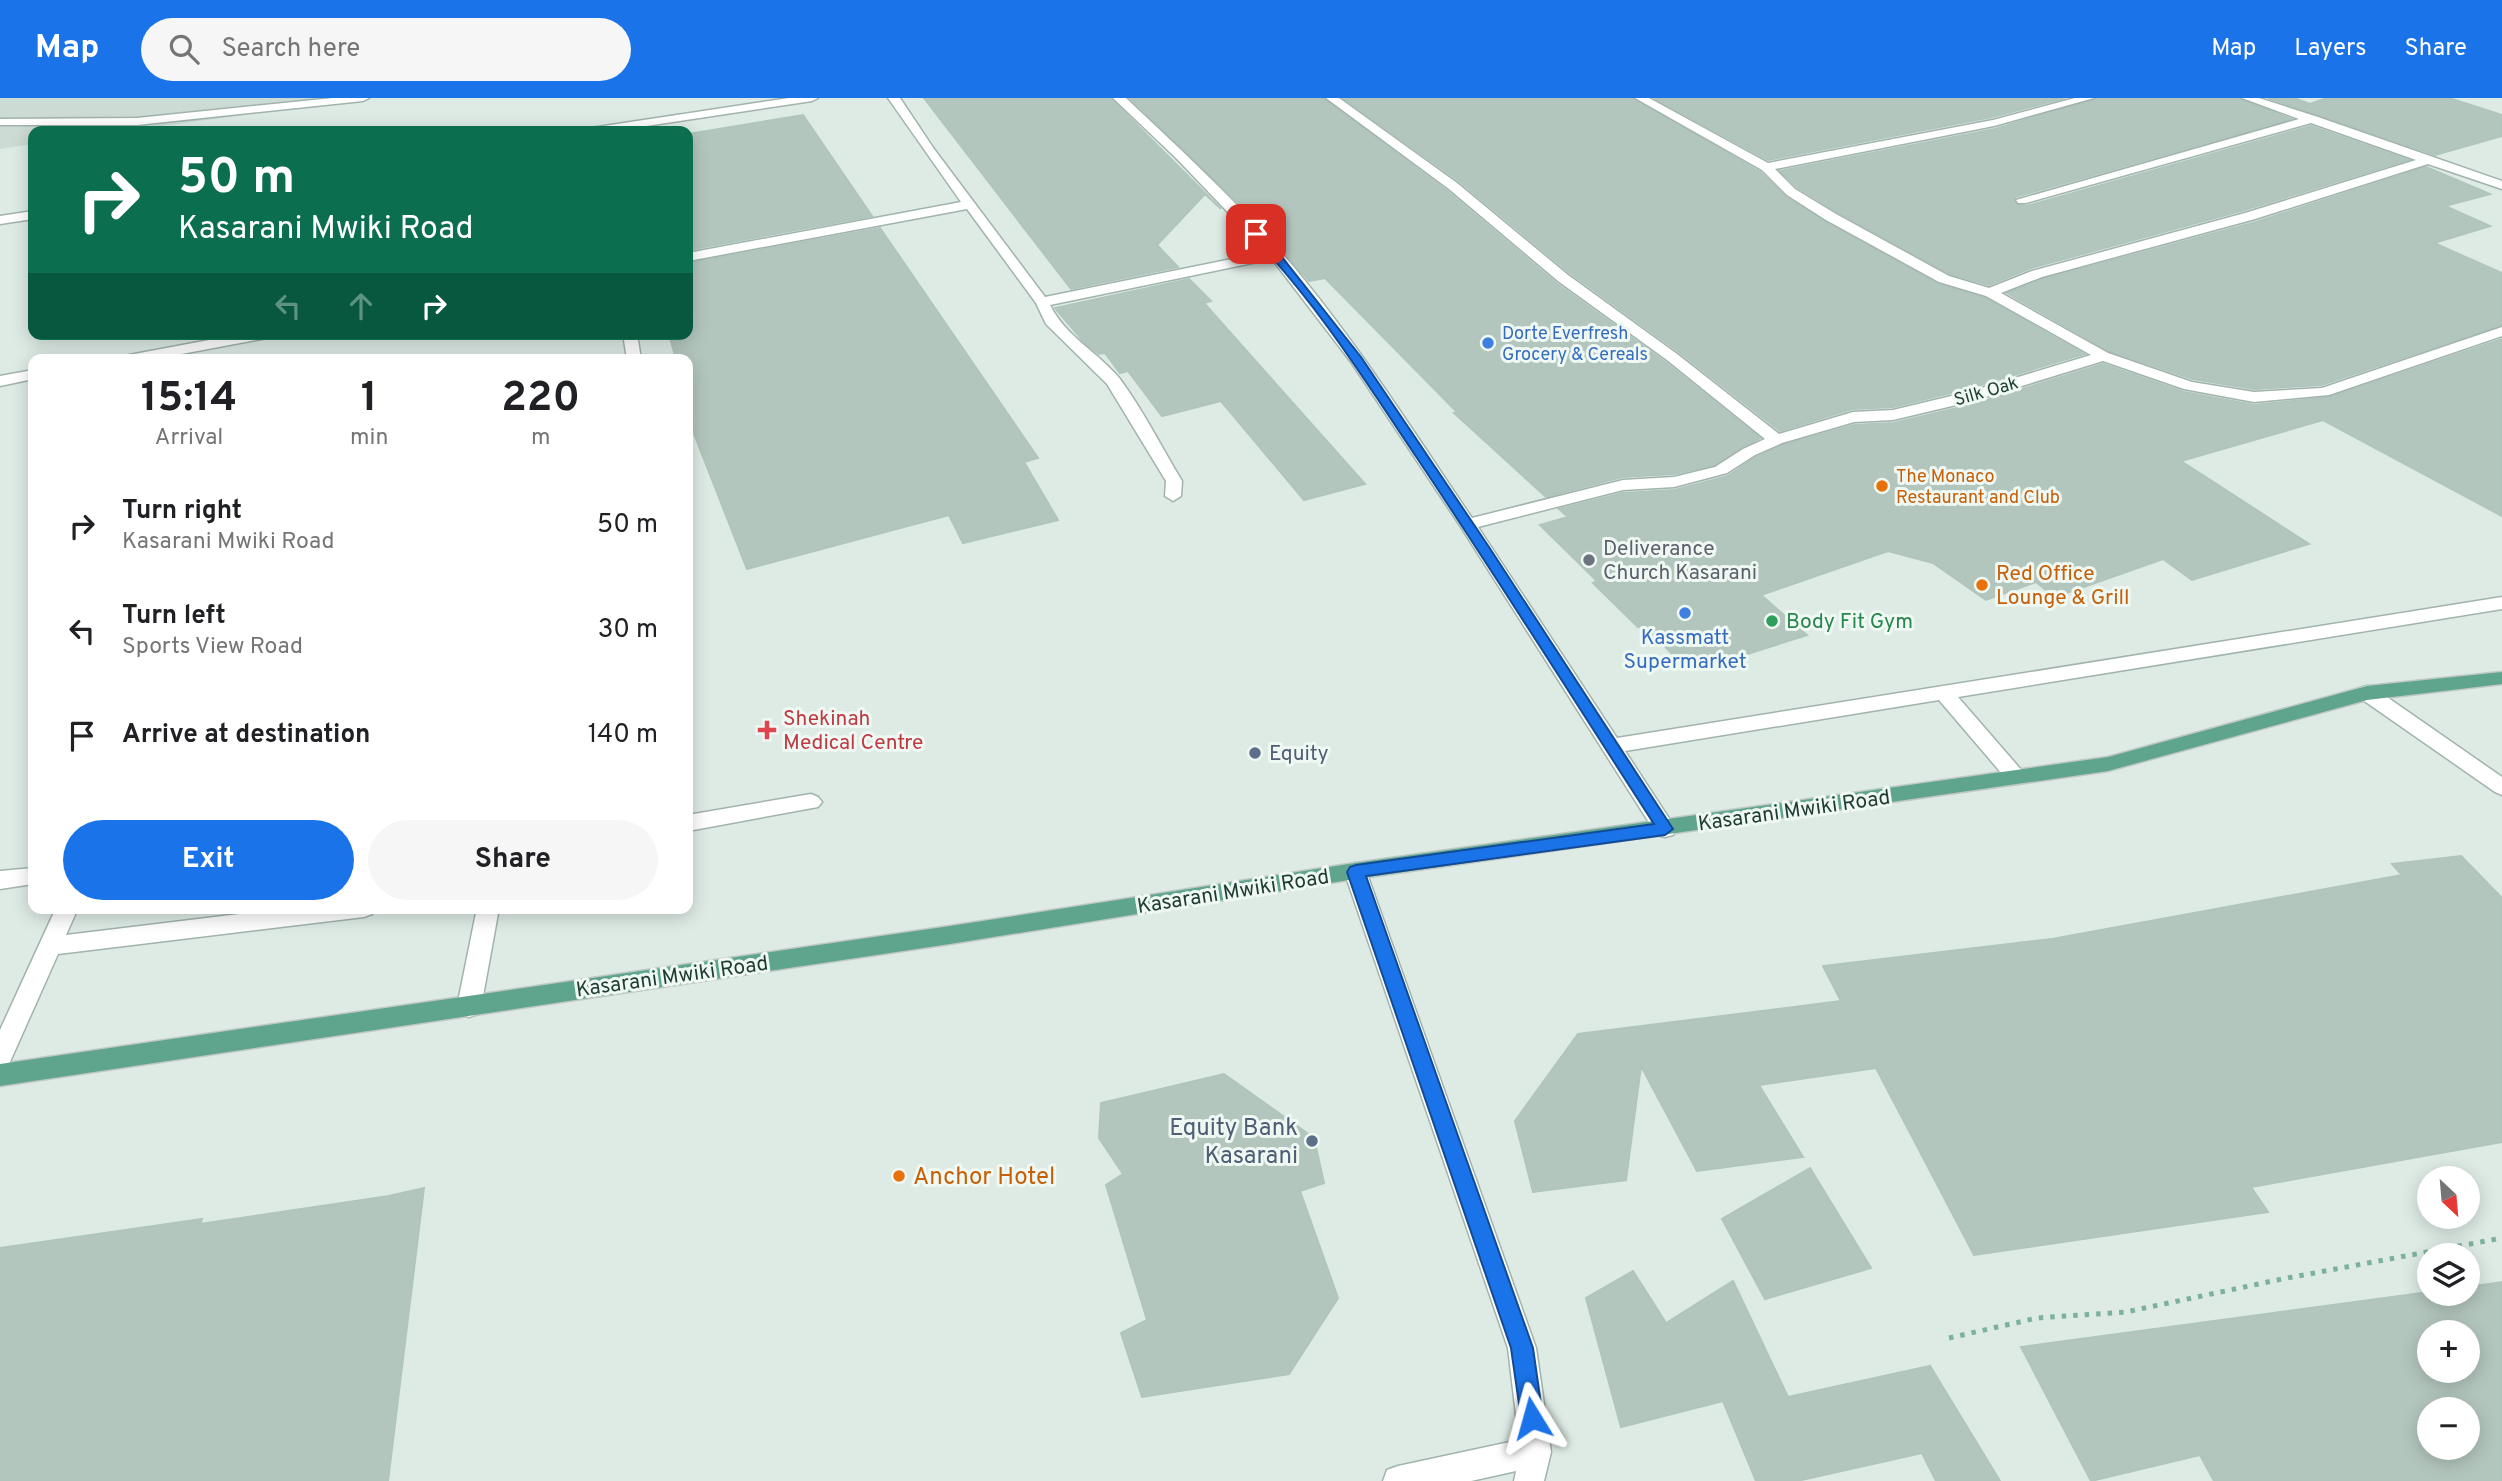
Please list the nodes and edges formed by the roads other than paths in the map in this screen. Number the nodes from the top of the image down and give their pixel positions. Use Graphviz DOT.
graph roads {
  1 [pos="363,98"];
  2 [pos="812,98"];
  3 [pos="894,98"];
  4 [pos="1119,98"];
  5 [pos="1332,98"];
  6 [pos="1641,98"];
  7 [pos="2088,98"];
  8 [pos="2248,98"];
  9 [pos="2314,119"];
  10 [pos="0,122"];
  11 [pos="624,126"];
  12 [pos="2428,160"];
  13 [pos="1766,167"];
  14 [pos="2502,185"];
  15 [pos="2022,200"];
  16 [pos="968,205"];
  17 [pos="28,216"];
  18 [pos="0,220"];
  19 [pos="1275,254"];
  20 [pos="693,256"];
  21 [pos="1991,293"];
  22 [pos="1042,302"];
  23 [pos="2502,331"];
  24 [pos="249,340"];
  25 [pos="217,351"];
  26 [pos="184,354"];
  27 [pos="2103,356"];
  28 [pos="28,376"];
  29 [pos="0,381"];
  30 [pos="1776,440"];
  31 [pos="1174,496"];
  32 [pos="1468,524"];
  33 [pos="2502,603"];
  34 [pos="2502,678"];
  35 [pos="1944,693"];
  36 [pos="2367,693"];
  37 [pos="1613,746"];
  38 [pos="2016,777"];
  39 [pos="2502,787"];
  40 [pos="811,802"];
  41 [pos="693,822"];
  42 [pos="1665,829"];
  43 [pos="1356,872"];
  44 [pos="28,877"];
  45 [pos="0,880"];
  46 [pos="64,914"];
  47 [pos="315,914"];
  48 [pos="487,914"];
  49 [pos="51,946"];
  50 [pos="469,1007"];
  51 [pos="0,1057"];
  52 [pos="0,1075"];
  53 [pos="1532,1467"];
  54 [pos="1398,1481"];
  1 -- 10 [label="street"];
  2 -- 11 [label="street"];
  3 -- 16 [label="street"];
  4 -- 19 [label="street"];
  5 -- 30 [label="street"];
  6 -- 13 [label="street"];
  7 -- 13 [label="street"];
  8 -- 9 [label="street"];
  9 -- 12 [label="street"];
  9 -- 15 [label="street"];
  12 -- 14 [label="street"];
  12 -- 21 [label="street"];
  13 -- 21 [label="street"];
  16 -- 20 [label="street"];
  16 -- 22 [label="street"];
  17 -- 18 [label="street"];
  19 -- 22 [label="street"];
  19 -- 32 [label="street"];
  21 -- 27 [label="street"];
  22 -- 31 [label="street"];
  23 -- 27 [label="street"];
  24 -- 25 [label="street"];
  25 -- 26 [label="street"];
  27 -- 30 [label="street, Silk Oak"];
  28 -- 29 [label="street"];
  30 -- 32 [label="street, Silk Oak"];
  32 -- 37 [label="street"];
  33 -- 35 [label="street"];
  34 -- 36 [label="main road, Kasarani Mwiki Road"];
  35 -- 37 [label="street"];
  35 -- 38 [label="street"];
  36 -- 38 [label="main road, Kasarani Mwiki Road"];
  36 -- 39 [label="street"];
  37 -- 42 [label="street"];
  38 -- 42 [label="main road, Kasarani Mwiki Road"];
  40 -- 41 [label="street"];
  42 -- 43 [label="main road, Kasarani Mwiki Road"];
  43 -- 50 [label="main road, Kasarani Mwiki Road"];
  43 -- 53 [label="street"];
  44 -- 45 [label="street"];
  46 -- 49 [label="street"];
  47 -- 49 [label="street"];
  48 -- 50 [label="street"];
  49 -- 51 [label="street"];
  50 -- 52 [label="main road, Kasarani Mwiki Road"];
  53 -- 54 [label="street"];
}
